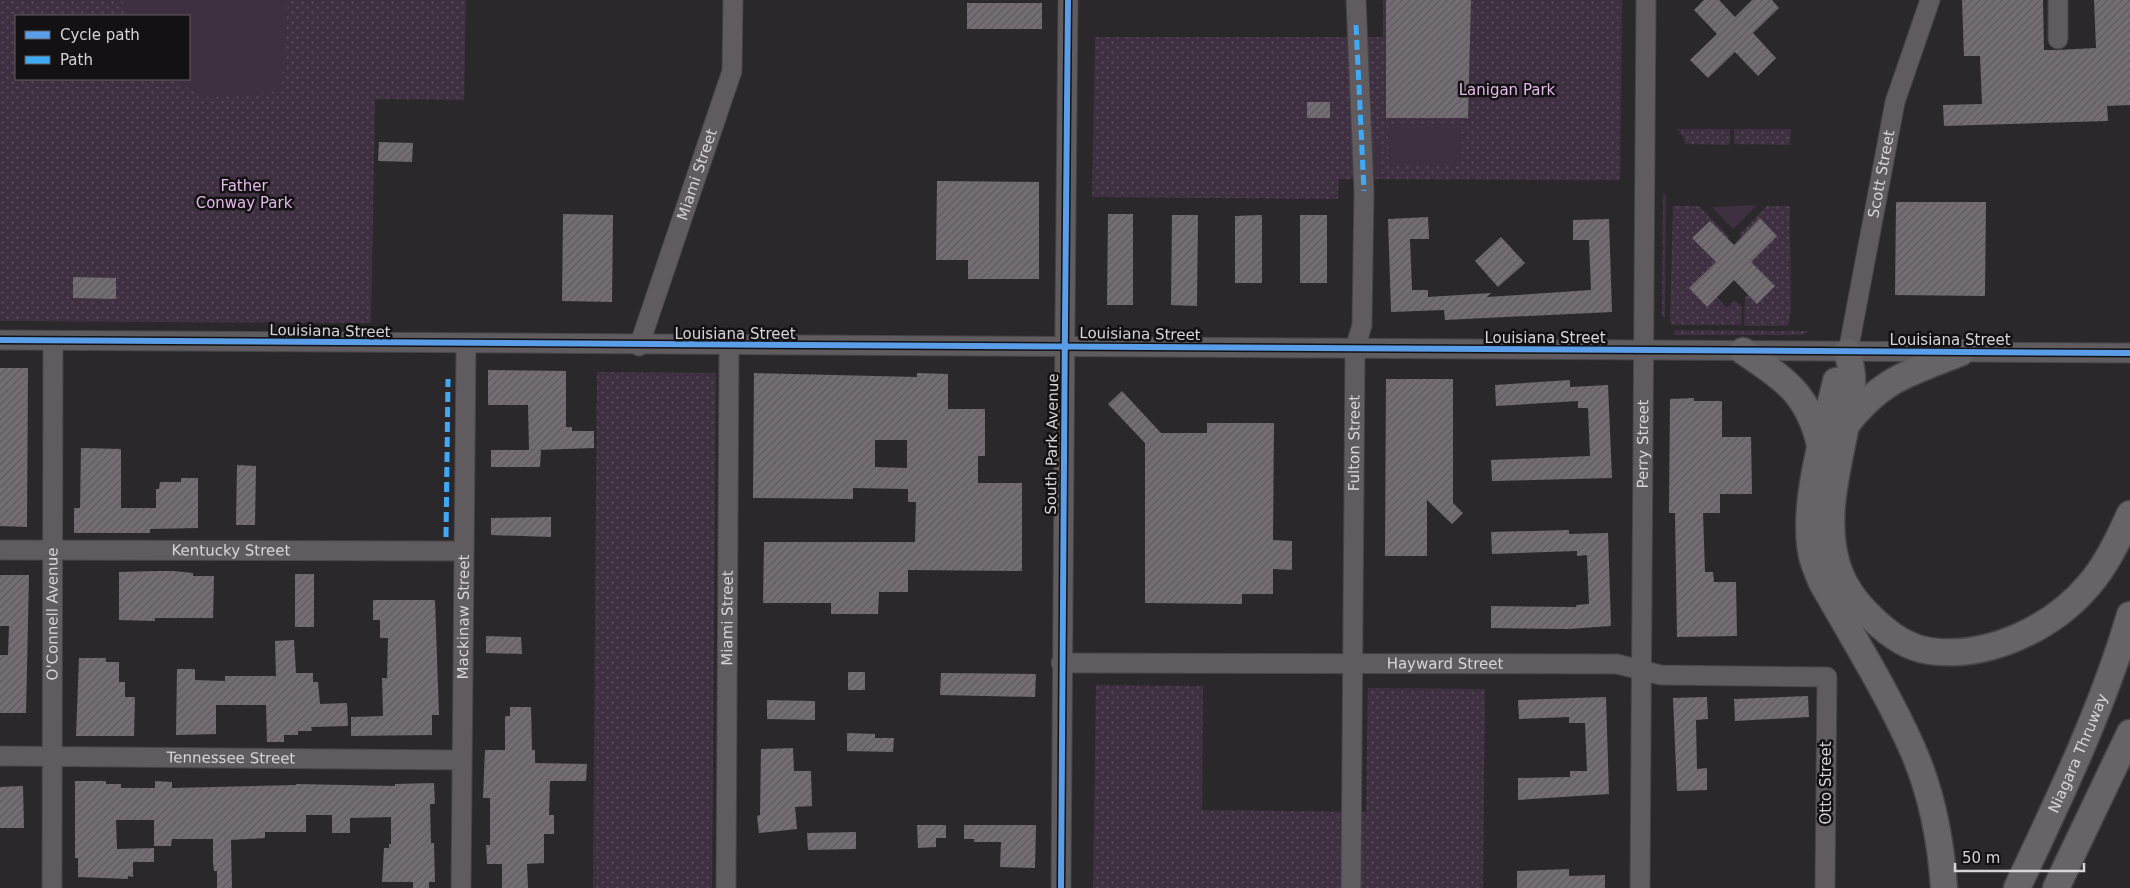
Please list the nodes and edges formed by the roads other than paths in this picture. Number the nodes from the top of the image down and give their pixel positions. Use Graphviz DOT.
graph roads {
  1 [pos="733,0"];
  2 [pos="1068,0"];
  3 [pos="1356,0"];
  4 [pos="1646,0"];
  5 [pos="1930,0"];
  6 [pos="2058,0"];
  7 [pos="2058,39"];
  8 [pos="0,340"];
  9 [pos="54,341"];
  10 [pos="466,344"];
  11 [pos="640,346"];
  12 [pos="1066,346"];
  13 [pos="728,347"];
  14 [pos="1355,349"];
  15 [pos="1743,351"];
  16 [pos="1642,352"];
  17 [pos="1848,352"];
  18 [pos="1960,352"];
  19 [pos="2130,353"];
  20 [pos="1846,426"];
  21 [pos="1821,450"];
  22 [pos="2130,514"];
  23 [pos="53,549"];
  24 [pos="0,550"];
  25 [pos="463,551"];
  26 [pos="2130,615"];
  27 [pos="1061,663"];
  28 [pos="1352,664"];
  29 [pos="1641,669"];
  30 [pos="1827,677"];
  31 [pos="2130,733"];
  32 [pos="0,756"];
  33 [pos="52,757"];
  34 [pos="462,760"];
  35 [pos="52,888"];
  36 [pos="461,888"];
  37 [pos="726,888"];
  38 [pos="1061,888"];
  39 [pos="1351,888"];
  40 [pos="1640,888"];
  41 [pos="1825,888"];
  42 [pos="1944,888"];
  43 [pos="2017,888"];
  44 [pos="2056,888"];
  1 -- 11 [label="street, Miami Street"];
  2 -- 12 [label="street, South Park Avenue"];
  3 -- 14 [label="street, Fulton Street"];
  4 -- 16 [label="street, Perry Street"];
  5 -- 17 [label="street, Scott Street"];
  6 -- 7 [label="street"];
  8 -- 9 [label="street, Louisiana Street"];
  9 -- 10 [label="street, Louisiana Street"];
  9 -- 23 [label="street, O'Connell Avenue"];
  10 -- 11 [label="street, Louisiana Street"];
  10 -- 25 [label="street, Mackinaw Street"];
  11 -- 13 [label="street, Louisiana Street"];
  12 -- 13 [label="street, Louisiana Street"];
  12 -- 14 [label="street, Louisiana Street"];
  12 -- 27 [label="street, South Park Avenue"];
  13 -- 37 [label="street, Miami Street"];
  14 -- 16 [label="street, Louisiana Street"];
  14 -- 28 [label="street, Fulton Street"];
  15 -- 16 [label="street, Louisiana Street"];
  15 -- 17 [label="street, Louisiana Street"];
  15 -- 21 [label="highway"];
  16 -- 29 [label="street, Perry Street"];
  17 -- 18 [label="street, Louisiana Street"];
  17 -- 20 [label="highway"];
  17 -- 21 [label="highway"];
  18 -- 19 [label="street, Louisiana Street"];
  18 -- 20 [label="highway"];
  20 -- 22 [label="highway"];
  21 -- 42 [label="highway"];
  23 -- 24 [label="street, Kentucky Street"];
  23 -- 25 [label="street, Kentucky Street"];
  23 -- 33 [label="street, O'Connell Avenue"];
  25 -- 34 [label="street, Mackinaw Street"];
  26 -- 43 [label="highway, Niagara Thruway"];
  27 -- 28 [label="street, Hayward Street"];
  27 -- 38 [label="street, South Park Avenue"];
  28 -- 29 [label="street, Hayward Street"];
  28 -- 39 [label="street, Fulton Street"];
  29 -- 30 [label="street, Hayward Street"];
  29 -- 40 [label="street, Perry Street"];
  30 -- 41 [label="street, Otto Street"];
  31 -- 44 [label="highway"];
  32 -- 33 [label="street, Tennessee Street"];
  33 -- 34 [label="street, Tennessee Street"];
  33 -- 35 [label="street, O'Connell Avenue"];
  34 -- 36 [label="street, Mackinaw Street"];
}
